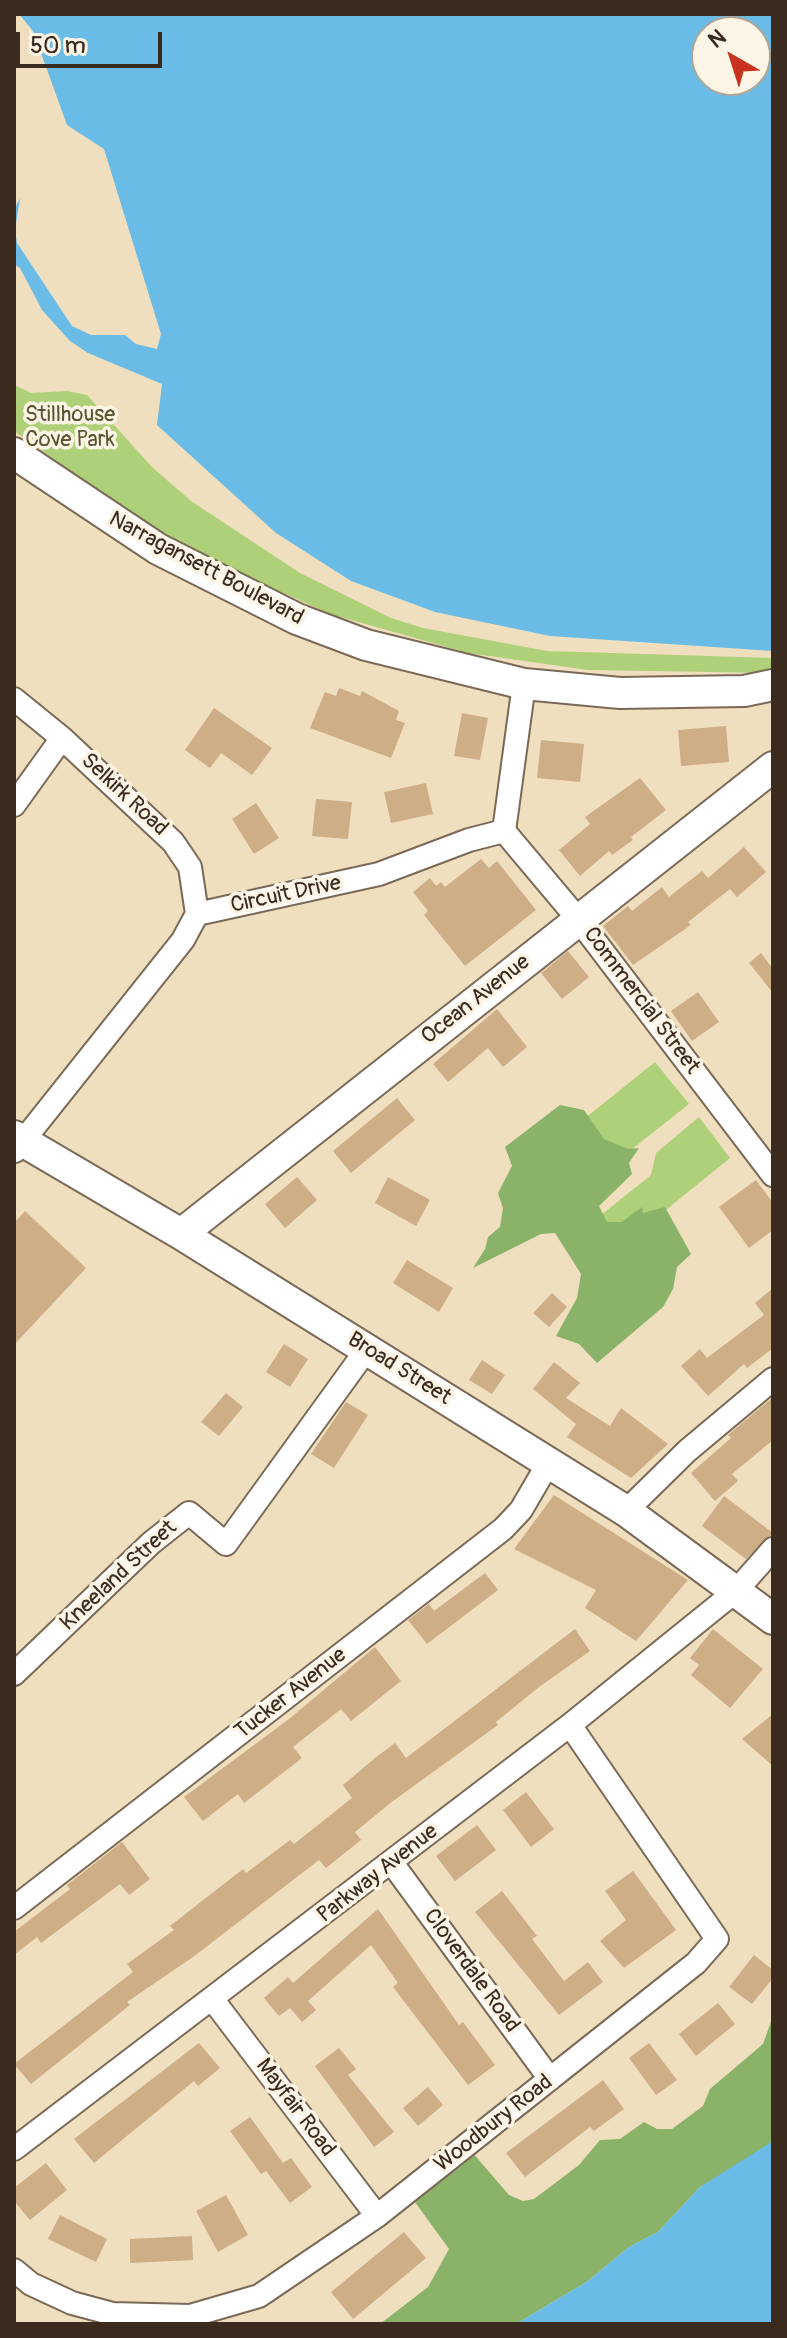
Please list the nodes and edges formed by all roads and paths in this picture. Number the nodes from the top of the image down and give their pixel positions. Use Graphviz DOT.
graph roads {
  1 [pos="14,453"];
  2 [pos="524,684"];
  3 [pos="758,688"];
  4 [pos="14,699"];
  5 [pos="773,700"];
  6 [pos="62,738"];
  7 [pos="773,767"];
  8 [pos="14,805"];
  9 [pos="504,831"];
  10 [pos="197,914"];
  11 [pos="578,919"];
  12 [pos="17,1143"];
  13 [pos="773,1175"];
  14 [pos="181,1234"];
  15 [pos="367,1349"];
  16 [pos="773,1379"];
  17 [pos="549,1462"];
  18 [pos="626,1511"];
  19 [pos="773,1549"];
  20 [pos="736,1591"];
  21 [pos="773,1619"];
  22 [pos="14,1674"];
  23 [pos="570,1725"];
  24 [pos="392,1863"];
  25 [pos="14,1908"];
  26 [pos="213,2000"];
  27 [pos="550,2079"];
  28 [pos="14,2149"];
  29 [pos="377,2216"];
  30 [pos="14,2270"];
  1 -- 2 [label="street, Narragansett Boulevard"];
  2 -- 3 [label="street, Narragansett Boulevard"];
  2 -- 9 [label="street"];
  3 -- 5 [label="street, Narragansett Boulevard"];
  4 -- 6 [label="street, Selkirk Road"];
  6 -- 8 [label="street"];
  6 -- 10 [label="street, Selkirk Road"];
  7 -- 11 [label="street, Ocean Avenue"];
  9 -- 10 [label="street, Circuit Drive"];
  9 -- 11 [label="street, Commercial Street"];
  10 -- 12 [label="street"];
  11 -- 13 [label="street, Commercial Street"];
  11 -- 14 [label="street, Ocean Avenue"];
  12 -- 14 [label="street, Broad Street"];
  14 -- 15 [label="street, Broad Street"];
  15 -- 17 [label="street, Broad Street"];
  15 -- 22 [label="street, Kneeland Street"];
  16 -- 18 [label="street"];
  17 -- 18 [label="street, Broad Street"];
  17 -- 25 [label="street, Tucker Avenue"];
  18 -- 20 [label="street, Broad Street"];
  19 -- 20 [label="street, Parkway Avenue"];
  20 -- 21 [label="street, Broad Street"];
  20 -- 23 [label="street, Parkway Avenue"];
  23 -- 24 [label="street, Parkway Avenue"];
  23 -- 27 [label="street, Woodbury Road"];
  24 -- 26 [label="street, Parkway Avenue"];
  24 -- 27 [label="street, Cloverdale Road"];
  26 -- 28 [label="street, Parkway Avenue"];
  26 -- 29 [label="street, Mayfair Road"];
  27 -- 29 [label="street, Woodbury Road"];
  29 -- 30 [label="street, Woodbury Road"];
}
